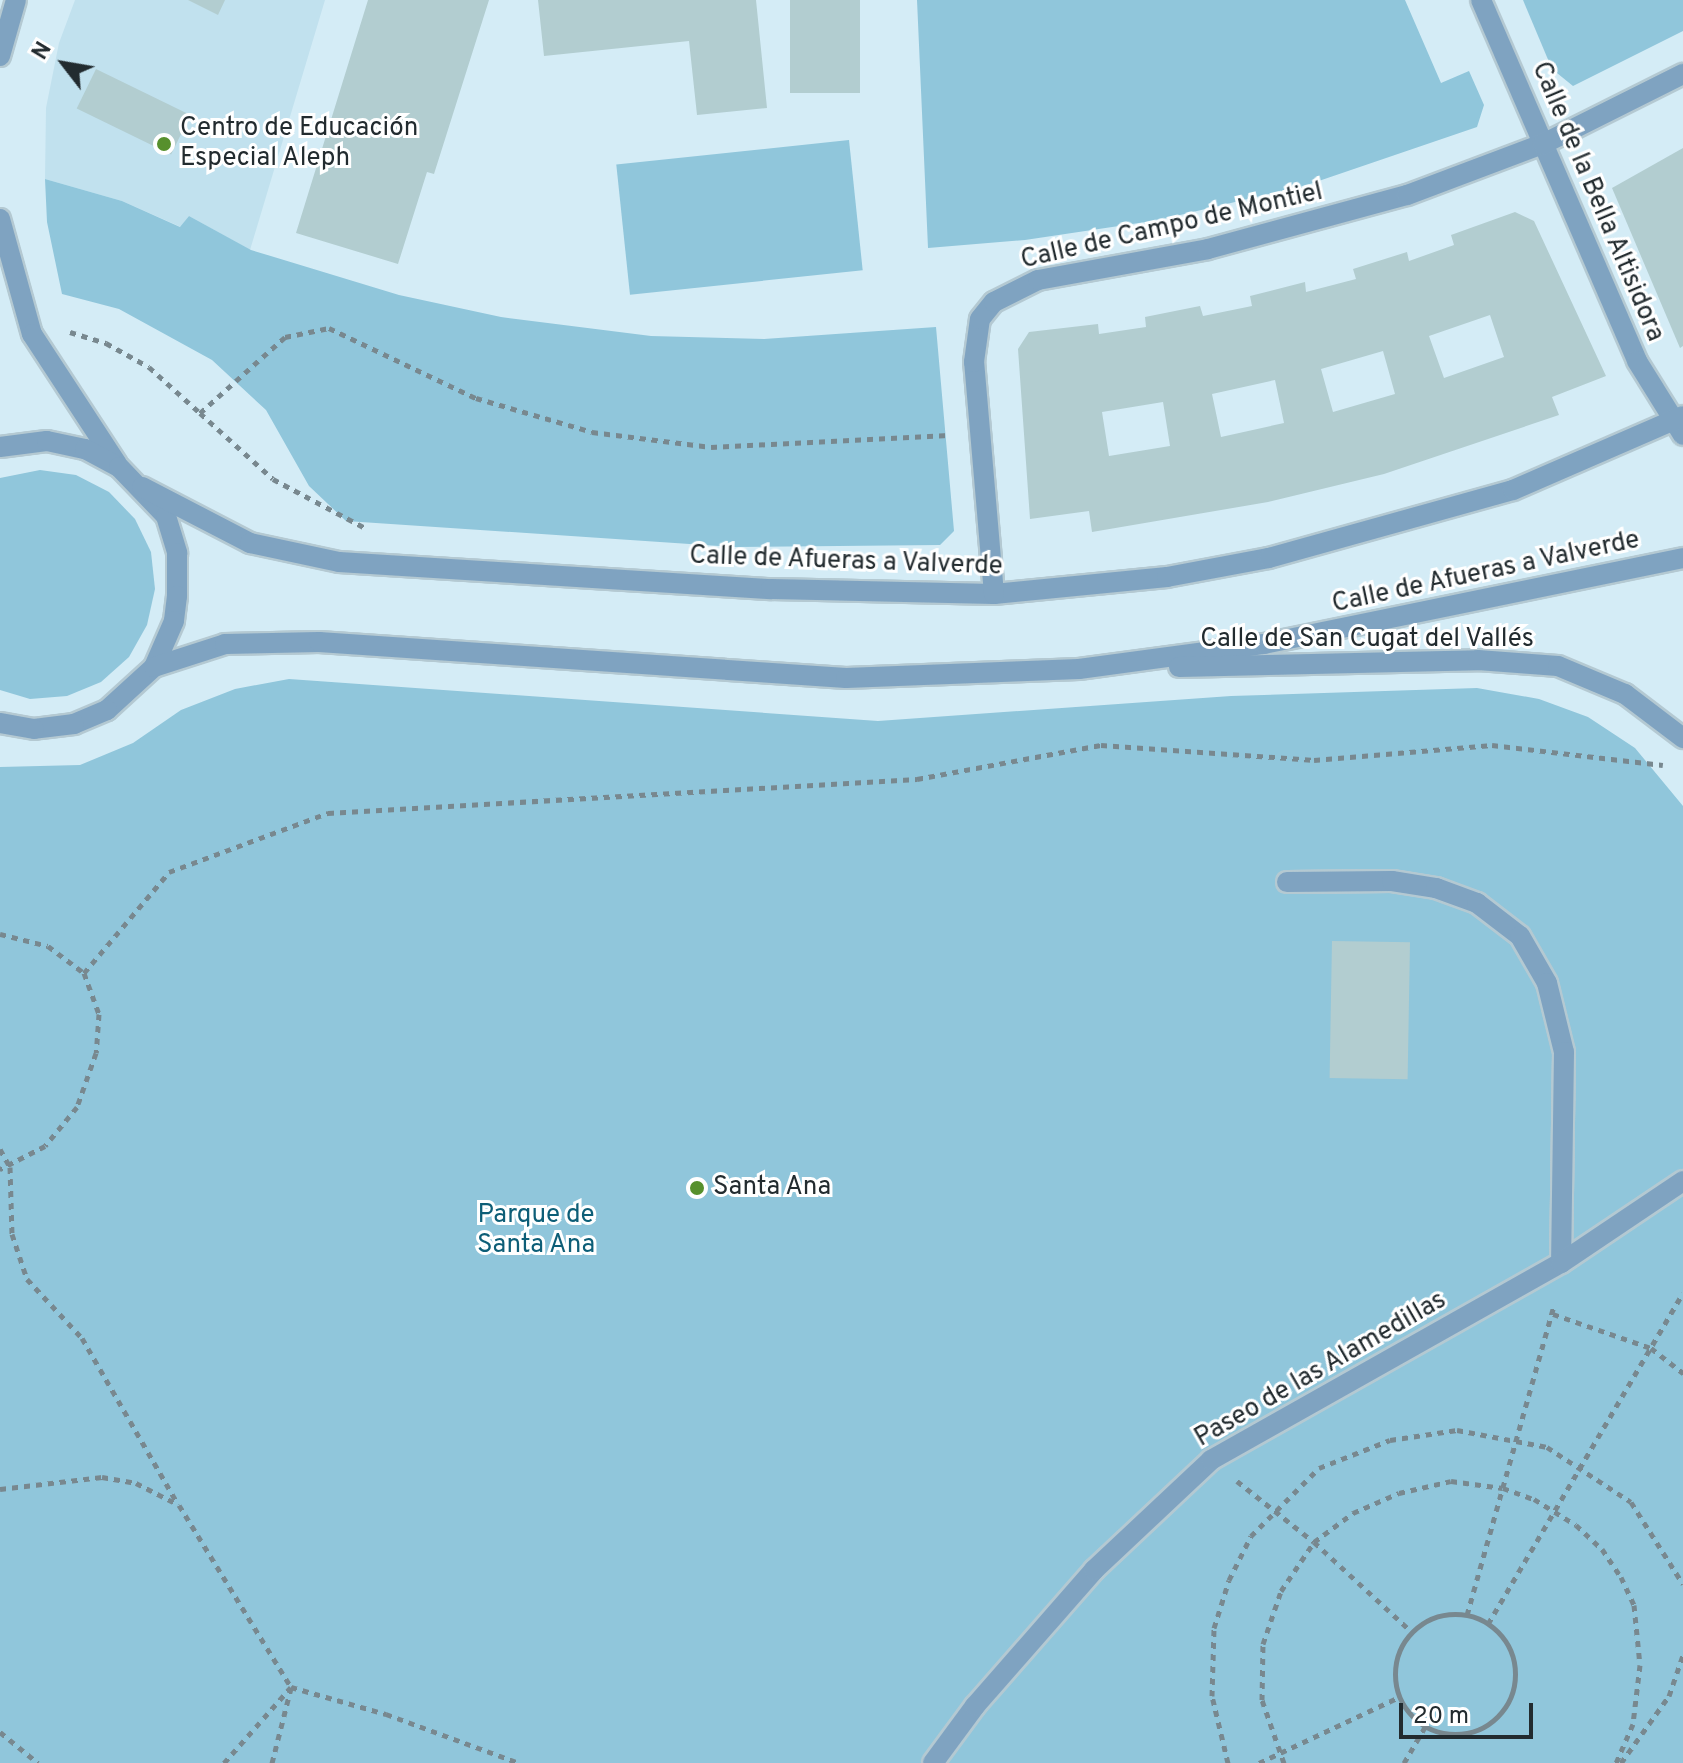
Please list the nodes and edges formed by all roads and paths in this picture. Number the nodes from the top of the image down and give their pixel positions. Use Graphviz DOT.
graph roads {
  1 [pos="16,0"];
  2 [pos="1481,0"];
  3 [pos="0,56"];
  4 [pos="1683,74"];
  5 [pos="1543,144"];
  6 [pos="0,219"];
  7 [pos="64,332"];
  8 [pos="200,413"];
  9 [pos="1679,424"];
  10 [pos="954,434"];
  11 [pos="0,447"];
  12 [pos="119,467"];
  13 [pos="142,487"];
  14 [pos="379,532"];
  15 [pos="1683,558"];
  16 [pos="994,594"];
  17 [pos="154,667"];
  18 [pos="1079,669"];
  19 [pos="0,723"];
  20 [pos="1683,738"];
  21 [pos="1656,766"];
  22 [pos="1287,882"];
  23 [pos="0,934"];
  24 [pos="84,973"];
  25 [pos="0,1149"];
  26 [pos="10,1167"];
  27 [pos="0,1169"];
  28 [pos="1683,1181"];
  29 [pos="1561,1263"];
  30 [pos="1683,1293"];
  31 [pos="1553,1314"];
  32 [pos="1651,1348"];
  33 [pos="1683,1373"];
  34 [pos="1516,1437"];
  35 [pos="1211,1460"];
  36 [pos="1582,1465"];
  37 [pos="1503,1488"];
  38 [pos="0,1489"];
  39 [pos="179,1505"];
  40 [pos="1272,1510"];
  41 [pos="1554,1510"];
  42 [pos="1314,1542"];
  43 [pos="1683,1584"];
  44 [pos="1467,1615"];
  45 [pos="1488,1624"];
  46 [pos="1412,1632"];
  47 [pos="1683,1655"];
  48 [pos="291,1687"];
  49 [pos="1399,1697"];
  50 [pos="1425,1727"];
  51 [pos="0,1732"];
  52 [pos="1277,1754"];
  53 [pos="38,1763"];
  54 [pos="224,1763"];
  55 [pos="272,1763"];
  56 [pos="519,1763"];
  57 [pos="933,1763"];
  58 [pos="1228,1763"];
  59 [pos="1259,1763"];
  60 [pos="1284,1763"];
  61 [pos="1404,1763"];
  62 [pos="1618,1763"];
  1 -- 3 [label="street"];
  2 -- 5 [label="street, Calle de la Bella Altisidora"];
  4 -- 5 [label="street, Calle de Campo de Montiel"];
  5 -- 9 [label="street, Calle de la Bella Altisidora"];
  5 -- 16 [label="street, Calle de Campo de Montiel"];
  6 -- 12 [label="street"];
  7 -- 8 [label="path"];
  8 -- 10 [label="path"];
  8 -- 14 [label="path"];
  9 -- 16 [label="street, Calle de Afueras a Valverde"];
  11 -- 12 [label="street"];
  12 -- 13 [label="street"];
  13 -- 16 [label="street, Calle de Afueras a Valverde"];
  13 -- 17 [label="street"];
  15 -- 18 [label="street, Calle de Afueras a Valverde"];
  17 -- 18 [label="street, Calle de Afueras a Valverde"];
  17 -- 19 [label="street"];
  18 -- 20 [label="street, Calle de San Cugat del Vallés"];
  21 -- 24 [label="path"];
  22 -- 29 [label="street"];
  23 -- 24 [label="path"];
  24 -- 26 [label="path"];
  25 -- 26 [label="path"];
  26 -- 27 [label="path"];
  26 -- 39 [label="path"];
  28 -- 29 [label="street, Paseo de las Alamedillas"];
  29 -- 31 [label="path"];
  29 -- 35 [label="street, Paseo de las Alamedillas"];
  30 -- 32 [label="path"];
  31 -- 32 [label="path"];
  31 -- 34 [label="path"];
  32 -- 33 [label="path"];
  32 -- 36 [label="path"];
  34 -- 36 [label="path"];
  34 -- 37 [label="path"];
  34 -- 40 [label="path"];
  35 -- 40 [label="path"];
  35 -- 57 [label="street, Paseo de las Alamedillas"];
  36 -- 41 [label="path"];
  36 -- 43 [label="path"];
  37 -- 41 [label="path"];
  37 -- 42 [label="path"];
  37 -- 44 [label="path"];
  38 -- 39 [label="path"];
  39 -- 48 [label="path"];
  40 -- 42 [label="path"];
  40 -- 58 [label="path"];
  41 -- 45 [label="path"];
  41 -- 62 [label="path"];
  42 -- 46 [label="path"];
  42 -- 52 [label="path"];
  44 -- 45 [label="path"];
  44 -- 46 [label="path"];
  45 -- 50 [label="path"];
  46 -- 49 [label="path"];
  47 -- 62 [label="path"];
  48 -- 54 [label="path"];
  48 -- 55 [label="path"];
  48 -- 56 [label="path"];
  49 -- 50 [label="path"];
  49 -- 52 [label="path"];
  50 -- 61 [label="path"];
  51 -- 53 [label="path"];
  52 -- 59 [label="path"];
  52 -- 60 [label="path"];
}
